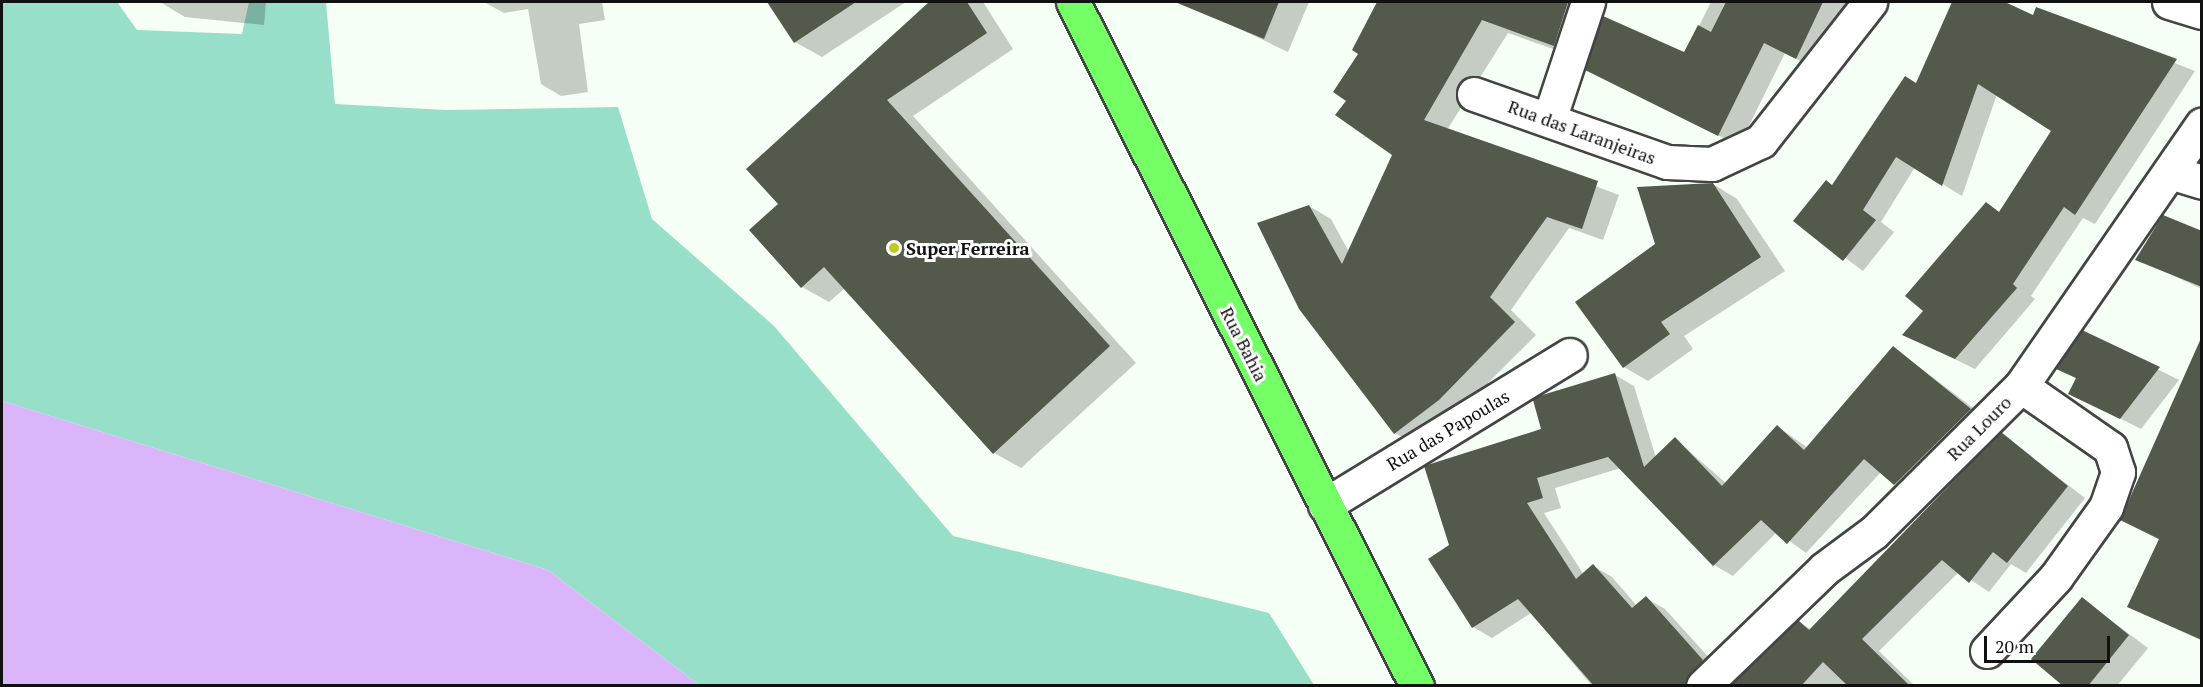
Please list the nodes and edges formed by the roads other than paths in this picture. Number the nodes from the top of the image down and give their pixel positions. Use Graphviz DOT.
graph roads {
  1 [pos="1073,2"];
  2 [pos="1588,2"];
  3 [pos="1870,2"];
  4 [pos="2169,2"];
  5 [pos="2202,12"];
  6 [pos="1474,94"];
  7 [pos="1549,120"];
  8 [pos="2202,124"];
  9 [pos="2187,178"];
  10 [pos="1570,355"];
  11 [pos="2021,386"];
  12 [pos="1325,505"];
  13 [pos="1987,651"];
  14 [pos="1417,686"];
  15 [pos="1703,686"];
  1 -- 12 [label="main road, Rua Bahia"];
  2 -- 7 [label="street"];
  3 -- 7 [label="street, Rua das Laranjeiras"];
  4 -- 5 [label="street"];
  6 -- 7 [label="street, Rua das Laranjeiras"];
  8 -- 9 [label="street, Rua Louro"];
  9 -- 11 [label="street, Rua Louro"];
  10 -- 12 [label="street, Rua das Papoulas"];
  11 -- 13 [label="street"];
  11 -- 15 [label="street, Rua Louro"];
  12 -- 14 [label="main road, Rua Bahia"];
}
